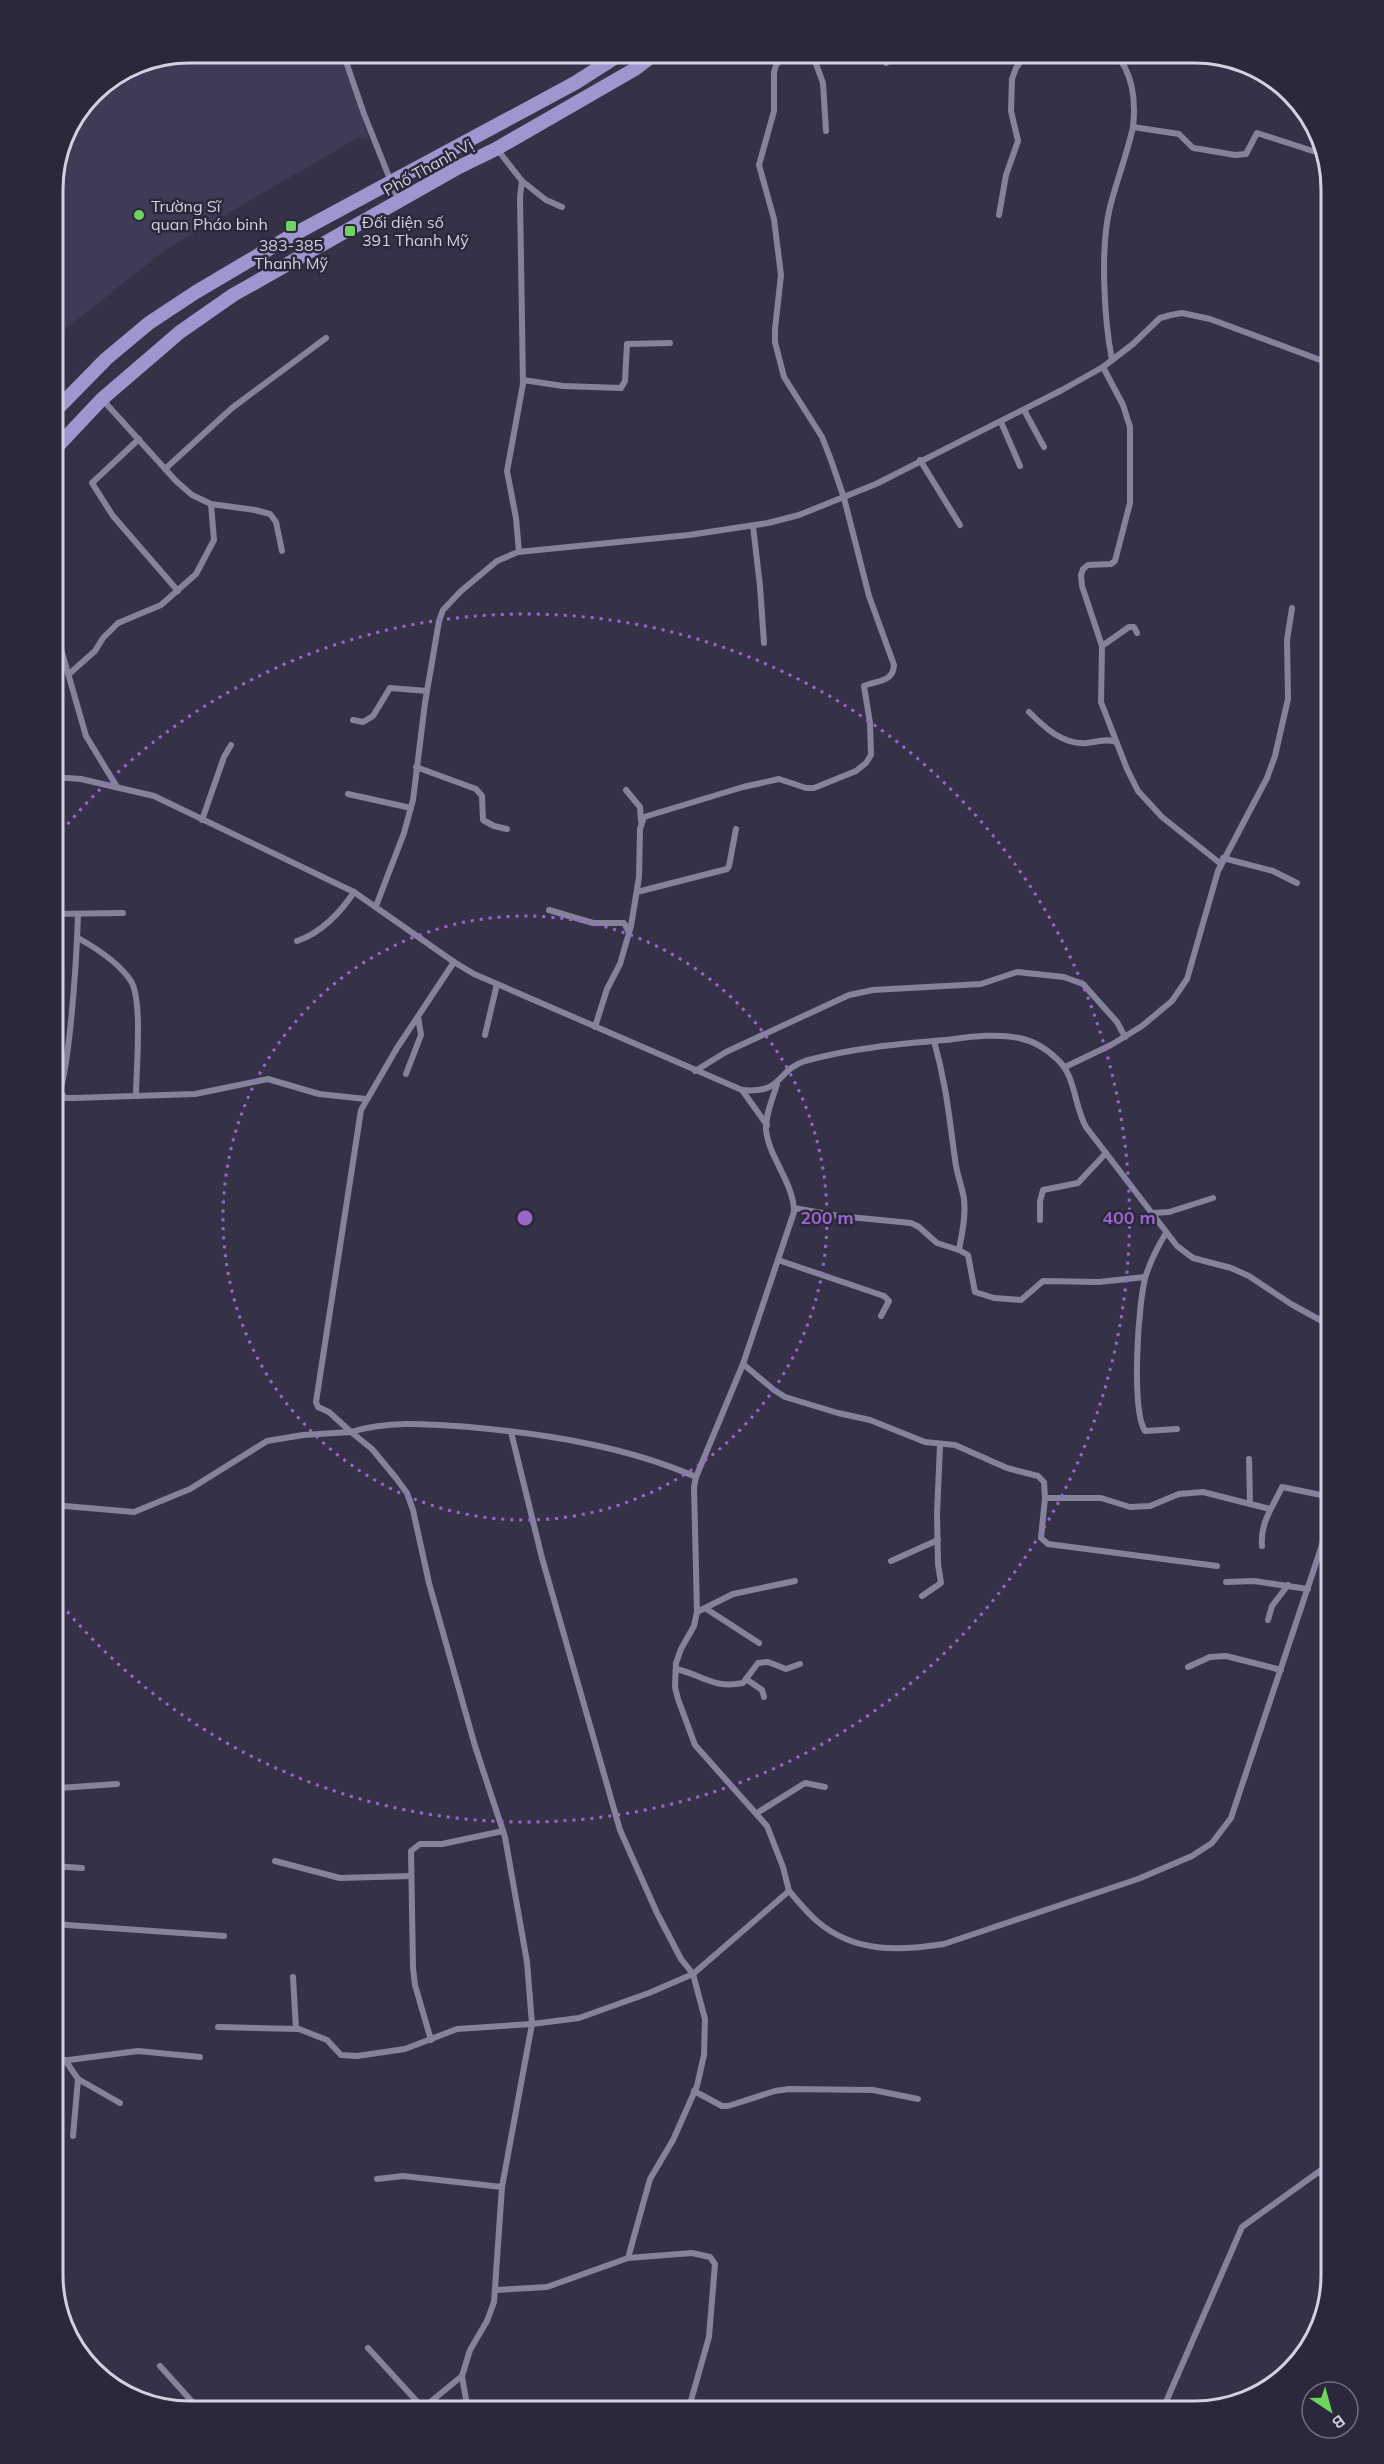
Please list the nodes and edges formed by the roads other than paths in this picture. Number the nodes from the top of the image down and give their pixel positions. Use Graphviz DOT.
graph roads {
  1 [pos="347,63"];
  2 [pos="606,63"];
  3 [pos="643,63"];
  4 [pos="778,63"];
  5 [pos="816,63"];
  6 [pos="1020,63"];
  7 [pos="1122,63"];
  8 [pos="1133,127"];
  9 [pos="826,130"];
  10 [pos="496,149"];
  11 [pos="1315,152"];
  12 [pos="522,181"];
  13 [pos="391,182"];
  14 [pos="399,202"];
  15 [pos="562,207"];
  16 [pos="999,215"];
  17 [pos="326,338"];
  18 [pos="670,343"];
  19 [pos="1112,360"];
  20 [pos="1321,360"];
  21 [pos="1102,367"];
  22 [pos="523,380"];
  23 [pos="102,399"];
  24 [pos="63,402"];
  25 [pos="1024,410"];
  26 [pos="1001,422"];
  27 [pos="139,439"];
  28 [pos="63,440"];
  29 [pos="1044,447"];
  30 [pos="920,460"];
  31 [pos="1020,466"];
  32 [pos="165,469"];
  33 [pos="844,498"];
  34 [pos="211,504"];
  35 [pos="960,525"];
  36 [pos="753,526"];
  37 [pos="282,551"];
  38 [pos="519,552"];
  39 [pos="178,591"];
  40 [pos="1292,608"];
  41 [pos="1137,633"];
  42 [pos="764,643"];
  43 [pos="1102,646"];
  44 [pos="63,654"];
  45 [pos="69,674"];
  46 [pos="427,691"];
  47 [pos="1029,712"];
  48 [pos="353,720"];
  49 [pos="1116,742"];
  50 [pos="231,745"];
  51 [pos="416,767"];
  52 [pos="63,778"];
  53 [pos="117,787"];
  54 [pos="626,790"];
  55 [pos="348,794"];
  56 [pos="411,808"];
  57 [pos="202,820"];
  58 [pos="641,821"];
  59 [pos="507,829"];
  60 [pos="736,829"];
  61 [pos="1222,861"];
  62 [pos="1297,883"];
  63 [pos="354,892"];
  64 [pos="637,892"];
  65 [pos="376,906"];
  66 [pos="549,910"];
  67 [pos="123,913"];
  68 [pos="63,914"];
  69 [pos="78,914"];
  70 [pos="629,932"];
  71 [pos="78,938"];
  72 [pos="297,941"];
  73 [pos="454,962"];
  74 [pos="497,984"];
  75 [pos="418,1017"];
  76 [pos="595,1027"];
  77 [pos="485,1035"];
  78 [pos="1125,1037"];
  79 [pos="934,1041"];
  80 [pos="1065,1067"];
  81 [pos="695,1071"];
  82 [pos="63,1074"];
  83 [pos="406,1074"];
  84 [pos="777,1083"];
  85 [pos="742,1090"];
  86 [pos="63,1096"];
  87 [pos="136,1096"];
  88 [pos="366,1099"];
  89 [pos="767,1125"];
  90 [pos="1106,1153"];
  91 [pos="1213,1198"];
  92 [pos="794,1208"];
  93 [pos="1152,1214"];
  94 [pos="1040,1220"];
  95 [pos="1166,1233"];
  96 [pos="959,1250"];
  97 [pos="778,1260"];
  98 [pos="1145,1277"];
  99 [pos="881,1316"];
  100 [pos="1321,1320"];
  101 [pos="743,1364"];
  102 [pos="1177,1429"];
  103 [pos="351,1432"];
  104 [pos="511,1432"];
  105 [pos="940,1445"];
  106 [pos="1249,1459"];
  107 [pos="696,1477"];
  108 [pos="1321,1495"];
  109 [pos="1045,1498"];
  110 [pos="1250,1503"];
  111 [pos="63,1506"];
  112 [pos="1270,1509"];
  113 [pos="938,1539"];
  114 [pos="1262,1546"];
  115 [pos="1321,1551"];
  116 [pos="891,1561"];
  117 [pos="1217,1566"];
  118 [pos="795,1581"];
  119 [pos="1226,1582"];
  120 [pos="1288,1586"];
  121 [pos="1308,1589"];
  122 [pos="922,1596"];
  123 [pos="705,1608"];
  124 [pos="698,1611"];
  125 [pos="1268,1620"];
  126 [pos="759,1643"];
  127 [pos="800,1664"];
  128 [pos="1188,1667"];
  129 [pos="676,1668"];
  130 [pos="1281,1670"];
  131 [pos="746,1679"];
  132 [pos="764,1697"];
  133 [pos="117,1784"];
  134 [pos="825,1787"];
  135 [pos="63,1788"];
  136 [pos="757,1813"];
  137 [pos="503,1831"];
  138 [pos="275,1861"];
  139 [pos="63,1867"];
  140 [pos="82,1868"];
  141 [pos="410,1875"];
  142 [pos="789,1891"];
  143 [pos="63,1925"];
  144 [pos="224,1936"];
  145 [pos="693,1974"];
  146 [pos="293,1977"];
  147 [pos="532,2024"];
  148 [pos="218,2026"];
  149 [pos="296,2029"];
  150 [pos="431,2040"];
  151 [pos="200,2057"];
  152 [pos="65,2060"];
  153 [pos="78,2079"];
  154 [pos="696,2093"];
  155 [pos="918,2099"];
  156 [pos="120,2103"];
  157 [pos="73,2136"];
  158 [pos="1320,2171"];
  159 [pos="377,2179"];
  160 [pos="502,2187"];
  161 [pos="628,2258"];
  162 [pos="495,2290"];
  163 [pos="368,2348"];
  164 [pos="160,2366"];
  165 [pos="462,2376"];
  166 [pos="192,2401"];
  167 [pos="417,2401"];
  168 [pos="432,2401"];
  169 [pos="466,2401"];
  170 [pos="691,2401"];
  171 [pos="1167,2401"];
  1 -- 13 [label="street"];
  2 -- 13 [label="main road, Phố Thanh Vị"];
  3 -- 10 [label="main road, Phố Thanh Vị"];
  4 -- 33 [label="street"];
  5 -- 9 [label="street"];
  6 -- 16 [label="street"];
  7 -- 8 [label="street"];
  8 -- 11 [label="street"];
  8 -- 19 [label="street"];
  10 -- 12 [label="street"];
  10 -- 14 [label="main road, Phố Thanh Vị"];
  12 -- 15 [label="street"];
  12 -- 22 [label="street"];
  13 -- 14 [label="street"];
  13 -- 24 [label="main road, Phố Thanh Vị"];
  14 -- 23 [label="main road, Phố Thanh Vị"];
  17 -- 32 [label="street"];
  18 -- 22 [label="street"];
  19 -- 20 [label="street"];
  19 -- 21 [label="street"];
  21 -- 25 [label="street"];
  21 -- 43 [label="street"];
  22 -- 38 [label="street"];
  23 -- 27 [label="street"];
  23 -- 28 [label="main road, Phố Thanh Vị"];
  25 -- 26 [label="street"];
  25 -- 29 [label="street"];
  26 -- 30 [label="street"];
  26 -- 31 [label="street"];
  27 -- 32 [label="street"];
  27 -- 39 [label="street"];
  30 -- 33 [label="street"];
  30 -- 35 [label="street"];
  32 -- 34 [label="street"];
  33 -- 36 [label="street"];
  33 -- 58 [label="street"];
  34 -- 37 [label="street"];
  34 -- 39 [label="street"];
  36 -- 38 [label="street"];
  36 -- 42 [label="street"];
  38 -- 46 [label="street"];
  39 -- 45 [label="street"];
  40 -- 61 [label="street"];
  41 -- 43 [label="street"];
  43 -- 49 [label="street"];
  44 -- 45 [label="street"];
  45 -- 53 [label="street"];
  46 -- 48 [label="street"];
  46 -- 51 [label="street"];
  47 -- 49 [label="street"];
  49 -- 61 [label="street"];
  50 -- 57 [label="street"];
  51 -- 56 [label="street"];
  51 -- 59 [label="street"];
  52 -- 53 [label="street"];
  53 -- 57 [label="street"];
  54 -- 58 [label="street"];
  55 -- 56 [label="street"];
  56 -- 65 [label="street"];
  57 -- 63 [label="street"];
  58 -- 64 [label="street"];
  60 -- 64 [label="street"];
  61 -- 62 [label="street"];
  61 -- 78 [label="street"];
  63 -- 65 [label="street"];
  63 -- 72 [label="street"];
  64 -- 70 [label="street"];
  65 -- 73 [label="street"];
  66 -- 70 [label="street"];
  67 -- 69 [label="street"];
  68 -- 69 [label="street"];
  69 -- 71 [label="street"];
  70 -- 76 [label="street"];
  71 -- 82 [label="street"];
  71 -- 87 [label="street"];
  73 -- 74 [label="street"];
  73 -- 75 [label="street"];
  74 -- 76 [label="street"];
  74 -- 77 [label="street"];
  75 -- 83 [label="street"];
  75 -- 88 [label="street"];
  76 -- 81 [label="street"];
  78 -- 80 [label="street"];
  78 -- 81 [label="street"];
  79 -- 80 [label="street"];
  79 -- 84 [label="street"];
  79 -- 96 [label="street"];
  80 -- 90 [label="street"];
  81 -- 85 [label="street"];
  84 -- 85 [label="street"];
  84 -- 89 [label="street"];
  85 -- 89 [label="street"];
  86 -- 87 [label="street"];
  87 -- 88 [label="street"];
  88 -- 103 [label="street"];
  89 -- 92 [label="street"];
  90 -- 93 [label="street"];
  90 -- 94 [label="street"];
  91 -- 93 [label="street"];
  92 -- 96 [label="street"];
  92 -- 97 [label="street"];
  93 -- 95 [label="street"];
  95 -- 98 [label="street"];
  95 -- 100 [label="street"];
  96 -- 98 [label="street"];
  97 -- 99 [label="street"];
  97 -- 101 [label="street"];
  98 -- 102 [label="street"];
  101 -- 105 [label="street"];
  101 -- 107 [label="street"];
  103 -- 104 [label="street"];
  103 -- 111 [label="street"];
  103 -- 137 [label="street"];
  104 -- 107 [label="street"];
  104 -- 145 [label="street"];
  105 -- 109 [label="street"];
  105 -- 113 [label="street"];
  106 -- 110 [label="street"];
  107 -- 124 [label="street"];
  108 -- 112 [label="street"];
  109 -- 110 [label="street"];
  109 -- 117 [label="street"];
  110 -- 112 [label="street"];
  112 -- 114 [label="street"];
  113 -- 116 [label="street"];
  113 -- 122 [label="street"];
  115 -- 121 [label="street"];
  118 -- 123 [label="street"];
  119 -- 120 [label="street"];
  120 -- 121 [label="street"];
  120 -- 125 [label="street"];
  121 -- 130 [label="street"];
  123 -- 124 [label="street"];
  123 -- 126 [label="street"];
  124 -- 129 [label="street"];
  127 -- 131 [label="street"];
  128 -- 130 [label="street"];
  129 -- 131 [label="street"];
  129 -- 136 [label="street"];
  130 -- 142 [label="street"];
  131 -- 132 [label="street"];
  133 -- 135 [label="street"];
  134 -- 136 [label="street"];
  136 -- 142 [label="street"];
  137 -- 141 [label="street"];
  137 -- 147 [label="street"];
  138 -- 141 [label="street"];
  139 -- 140 [label="street"];
  141 -- 150 [label="street"];
  142 -- 145 [label="street"];
  143 -- 144 [label="street"];
  145 -- 147 [label="street"];
  145 -- 154 [label="street"];
  146 -- 149 [label="street"];
  147 -- 150 [label="street"];
  147 -- 160 [label="street"];
  148 -- 149 [label="street"];
  149 -- 150 [label="street"];
  151 -- 152 [label="street"];
  152 -- 153 [label="street"];
  153 -- 156 [label="street"];
  153 -- 157 [label="street"];
  154 -- 155 [label="street"];
  154 -- 161 [label="street"];
  158 -- 171 [label="street"];
  159 -- 160 [label="street"];
  160 -- 162 [label="street"];
  161 -- 162 [label="street"];
  161 -- 170 [label="street"];
  162 -- 165 [label="street"];
  163 -- 167 [label="street"];
  164 -- 166 [label="street"];
  165 -- 168 [label="street"];
  165 -- 169 [label="street"];
}
